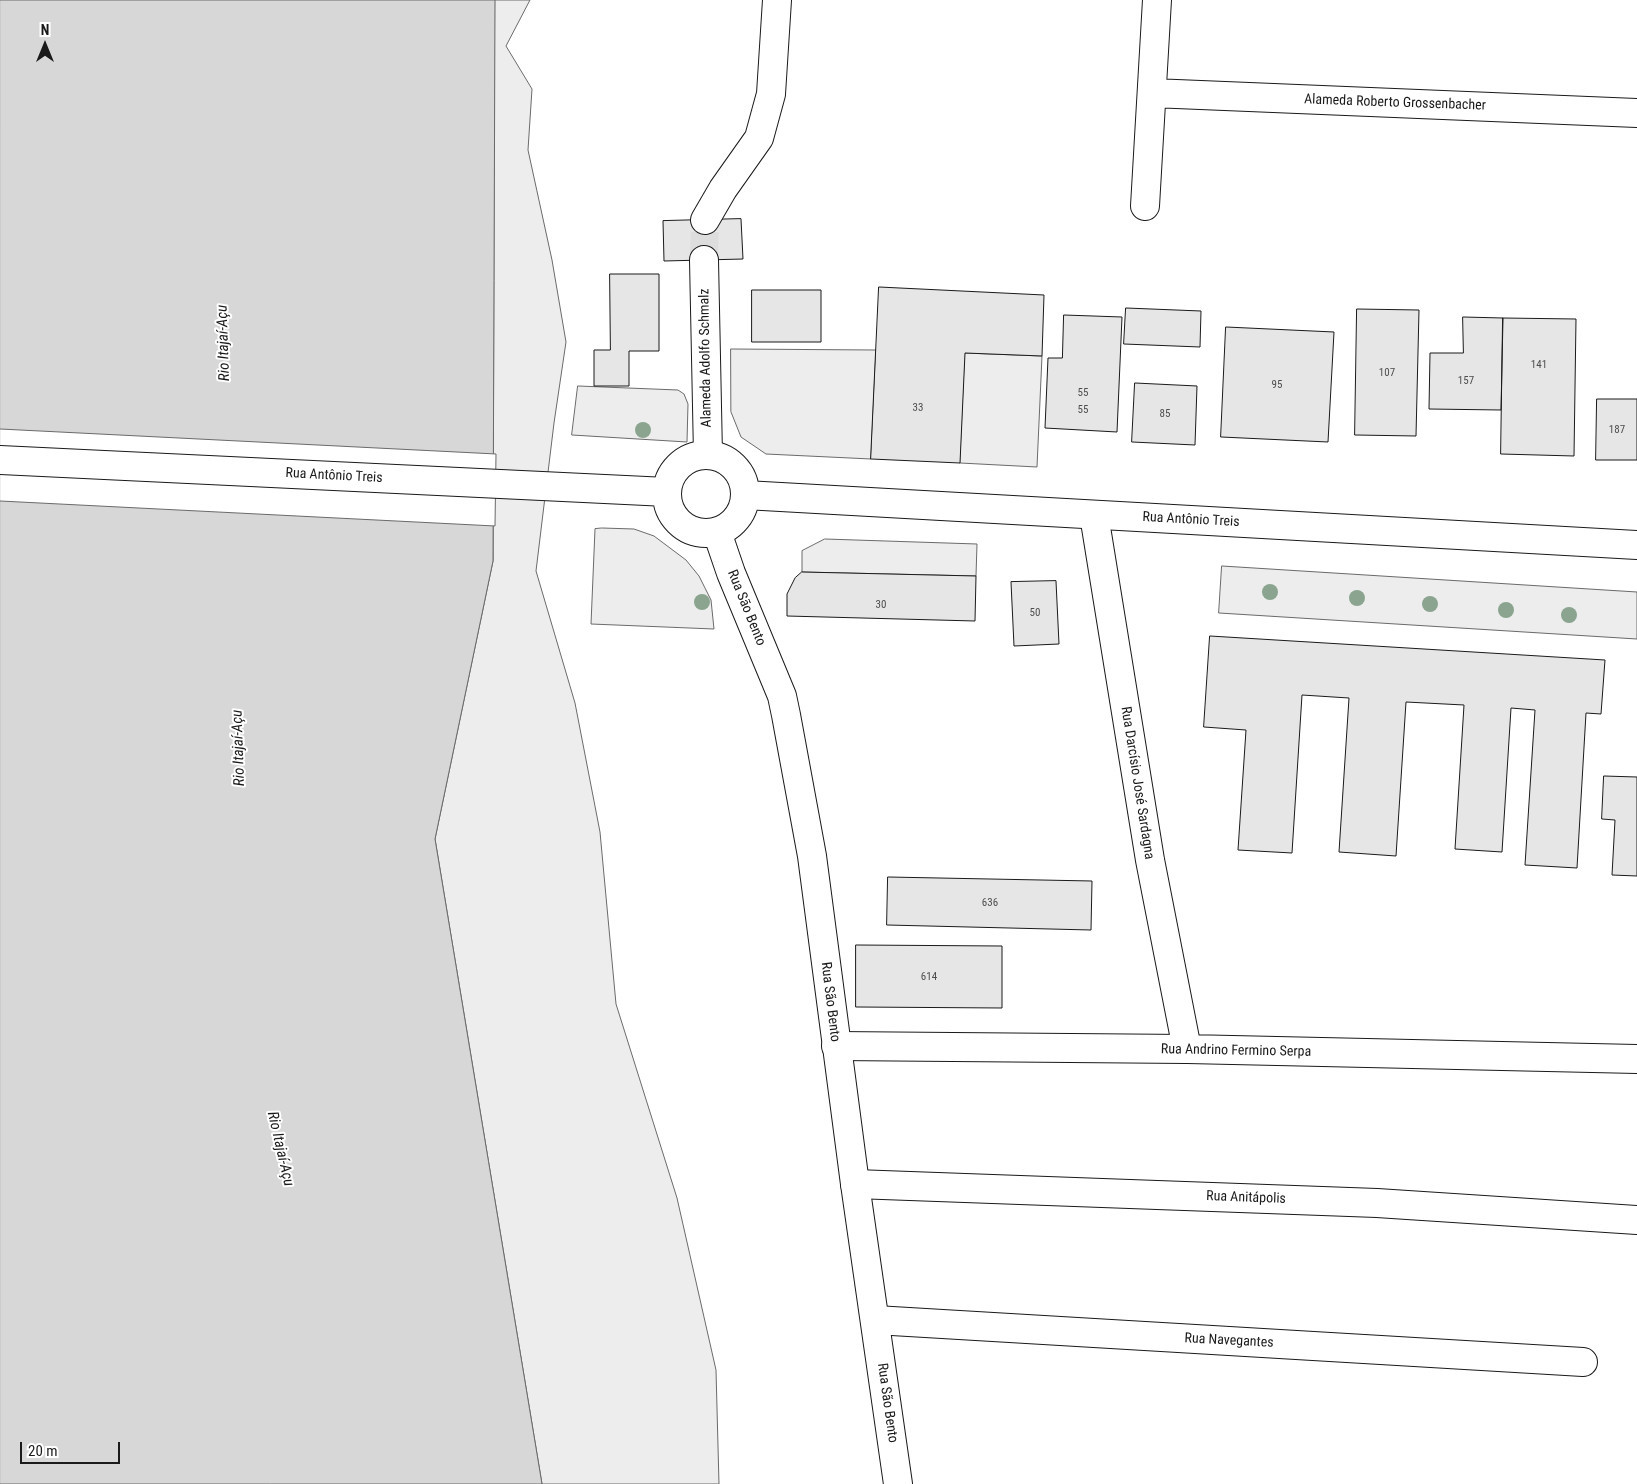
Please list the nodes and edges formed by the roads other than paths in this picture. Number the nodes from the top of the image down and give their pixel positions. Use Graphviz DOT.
graph roads {
  1 [pos="777,0"];
  2 [pos="1157,0"];
  3 [pos="1152,93"];
  4 [pos="1637,113"];
  5 [pos="1145,206"];
  6 [pos="705,220"];
  7 [pos="704,260"];
  8 [pos="708,455"];
  9 [pos="0,460"];
  10 [pos="667,492"];
  11 [pos="745,496"];
  12 [pos="1094,515"];
  13 [pos="717,532"];
  14 [pos="1637,545"];
  15 [pos="836,1046"];
  16 [pos="1187,1049"];
  17 [pos="1637,1059"];
  18 [pos="854,1184"];
  19 [pos="1637,1220"];
  20 [pos="876,1320"];
  21 [pos="1583,1362"];
  22 [pos="898,1484"];
  1 -- 6 [label="street"];
  2 -- 3 [label="street"];
  3 -- 4 [label="street, Alameda Roberto Grossenbacher"];
  3 -- 5 [label="street"];
  7 -- 8 [label="street, Alameda Adolfo Schmalz"];
  8 -- 10 [label="street"];
  8 -- 11 [label="street"];
  9 -- 10 [label="street, Rua Antônio Treis"];
  10 -- 13 [label="street"];
  11 -- 12 [label="street, Rua Antônio Treis"];
  11 -- 13 [label="street"];
  12 -- 14 [label="street, Rua Antônio Treis"];
  12 -- 16 [label="street, Rua Darcísio José Sardagna"];
  13 -- 15 [label="street, Rua São Bento"];
  15 -- 16 [label="street, Rua Andrino Fermino Serpa"];
  15 -- 18 [label="street, Rua São Bento"];
  16 -- 17 [label="street, Rua Andrino Fermino Serpa"];
  18 -- 19 [label="street, Rua Anitápolis"];
  18 -- 20 [label="street, Rua São Bento"];
  20 -- 21 [label="street, Rua Navegantes"];
  20 -- 22 [label="street, Rua São Bento"];
}
